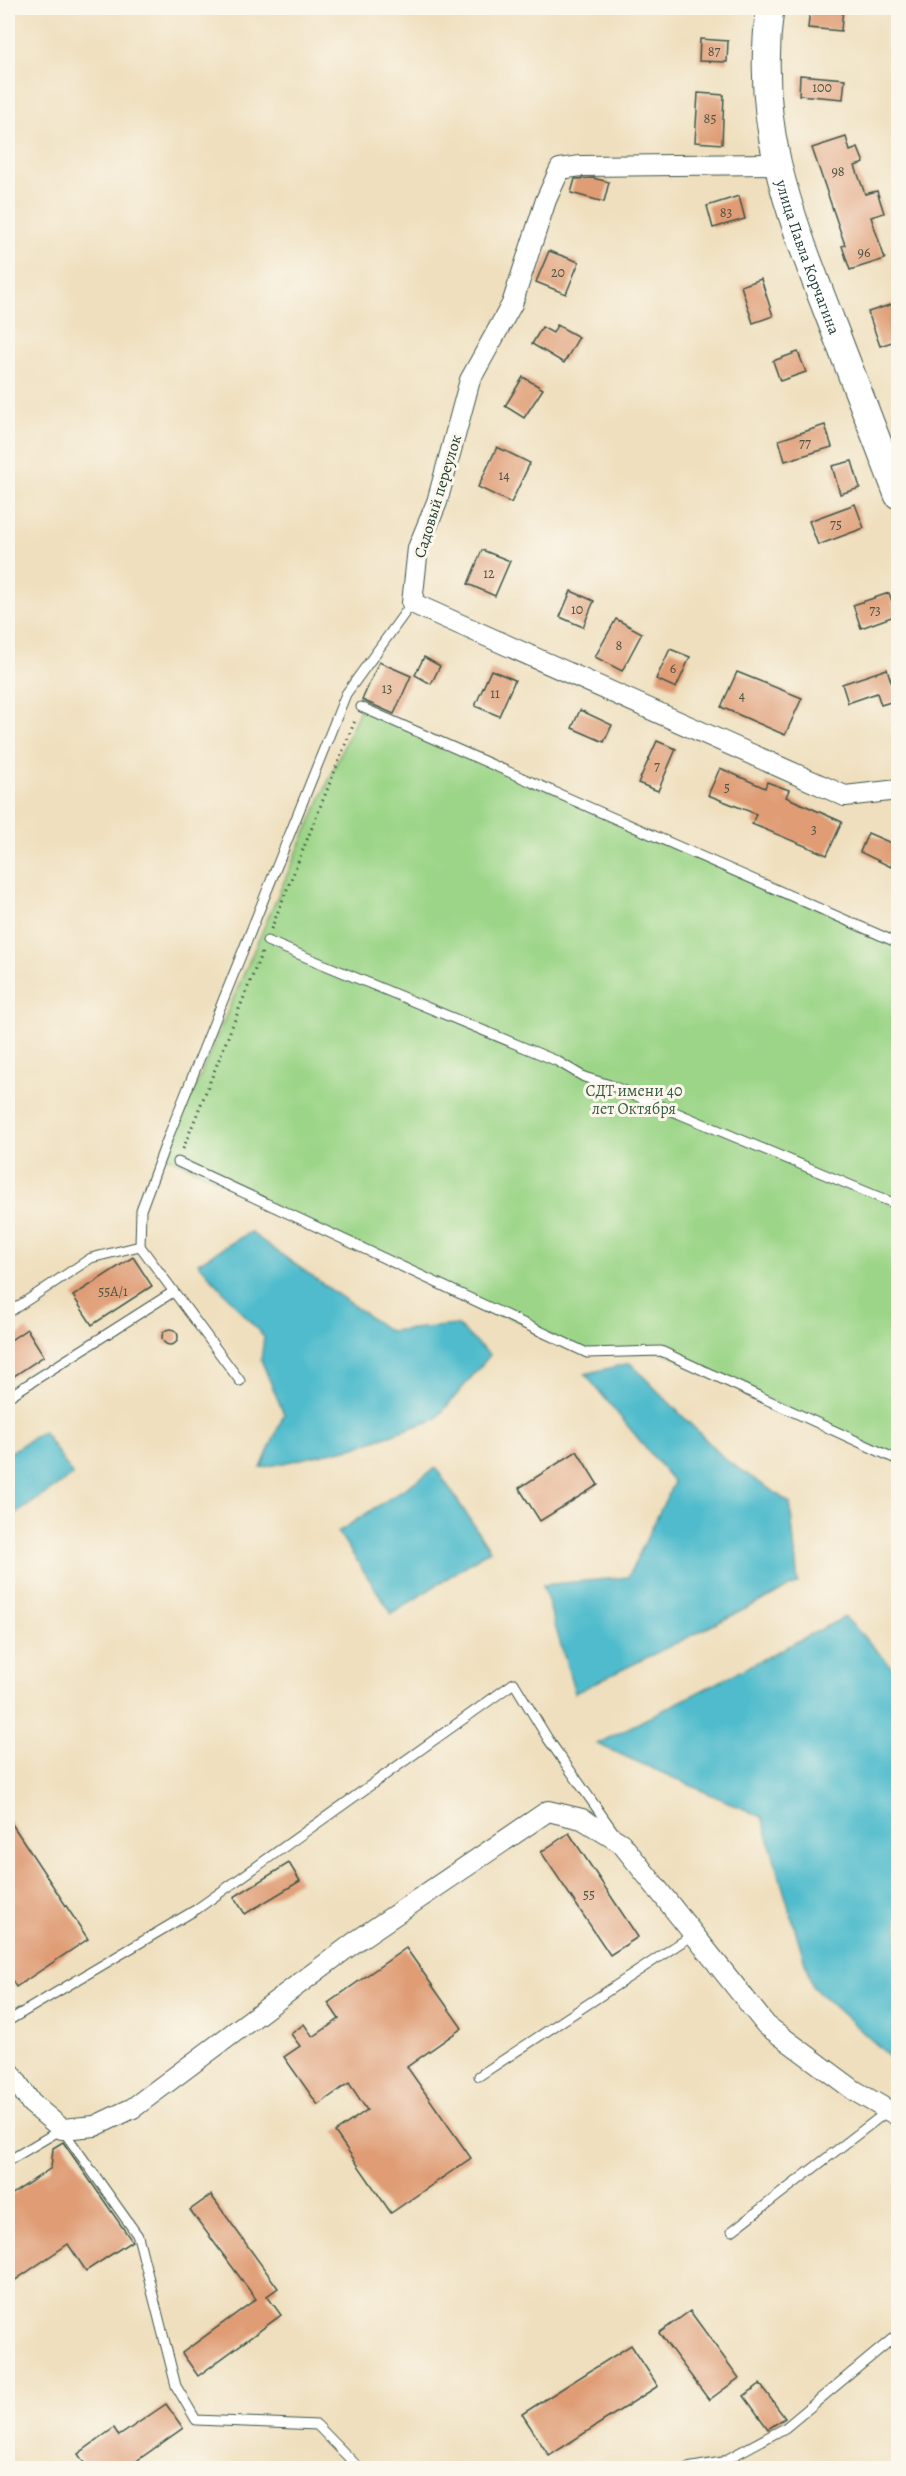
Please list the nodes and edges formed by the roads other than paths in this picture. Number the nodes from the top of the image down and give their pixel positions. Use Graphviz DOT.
graph roads {
  1 [pos="770,8"];
  2 [pos="776,164"];
  3 [pos="898,495"];
  4 [pos="412,603"];
  5 [pos="361,707"];
  6 [pos="898,790"];
  7 [pos="267,941"];
  8 [pos="898,943"];
  9 [pos="178,1162"];
  10 [pos="898,1205"];
  11 [pos="140,1246"];
  12 [pos="173,1292"];
  13 [pos="8,1313"];
  14 [pos="240,1381"];
  15 [pos="8,1397"];
  16 [pos="898,1460"];
  17 [pos="621,1843"];
  18 [pos="694,1934"];
  19 [pos="8,2020"];
  20 [pos="8,2069"];
  21 [pos="479,2076"];
  22 [pos="894,2113"];
  23 [pos="62,2129"];
  24 [pos="8,2161"];
  25 [pos="732,2231"];
  26 [pos="898,2334"];
  27 [pos="359,2469"];
  28 [pos="687,2469"];
  1 -- 2 [label="main road, улица Павла Корчагина"];
  2 -- 3 [label="main road, улица Павла Корчагина"];
  2 -- 4 [label="street, Садовый переулок"];
  4 -- 6 [label="street"];
  4 -- 11 [label="lane"];
  5 -- 8 [label="lane"];
  7 -- 10 [label="lane"];
  9 -- 16 [label="lane"];
  11 -- 12 [label="lane"];
  11 -- 13 [label="lane"];
  12 -- 14 [label="lane"];
  12 -- 15 [label="lane"];
  17 -- 18 [label="street"];
  17 -- 19 [label="lane"];
  17 -- 23 [label="street"];
  18 -- 21 [label="lane"];
  18 -- 22 [label="street"];
  20 -- 23 [label="street"];
  22 -- 25 [label="lane"];
  23 -- 24 [label="lane"];
  23 -- 27 [label="lane"];
  26 -- 28 [label="lane"];
}
